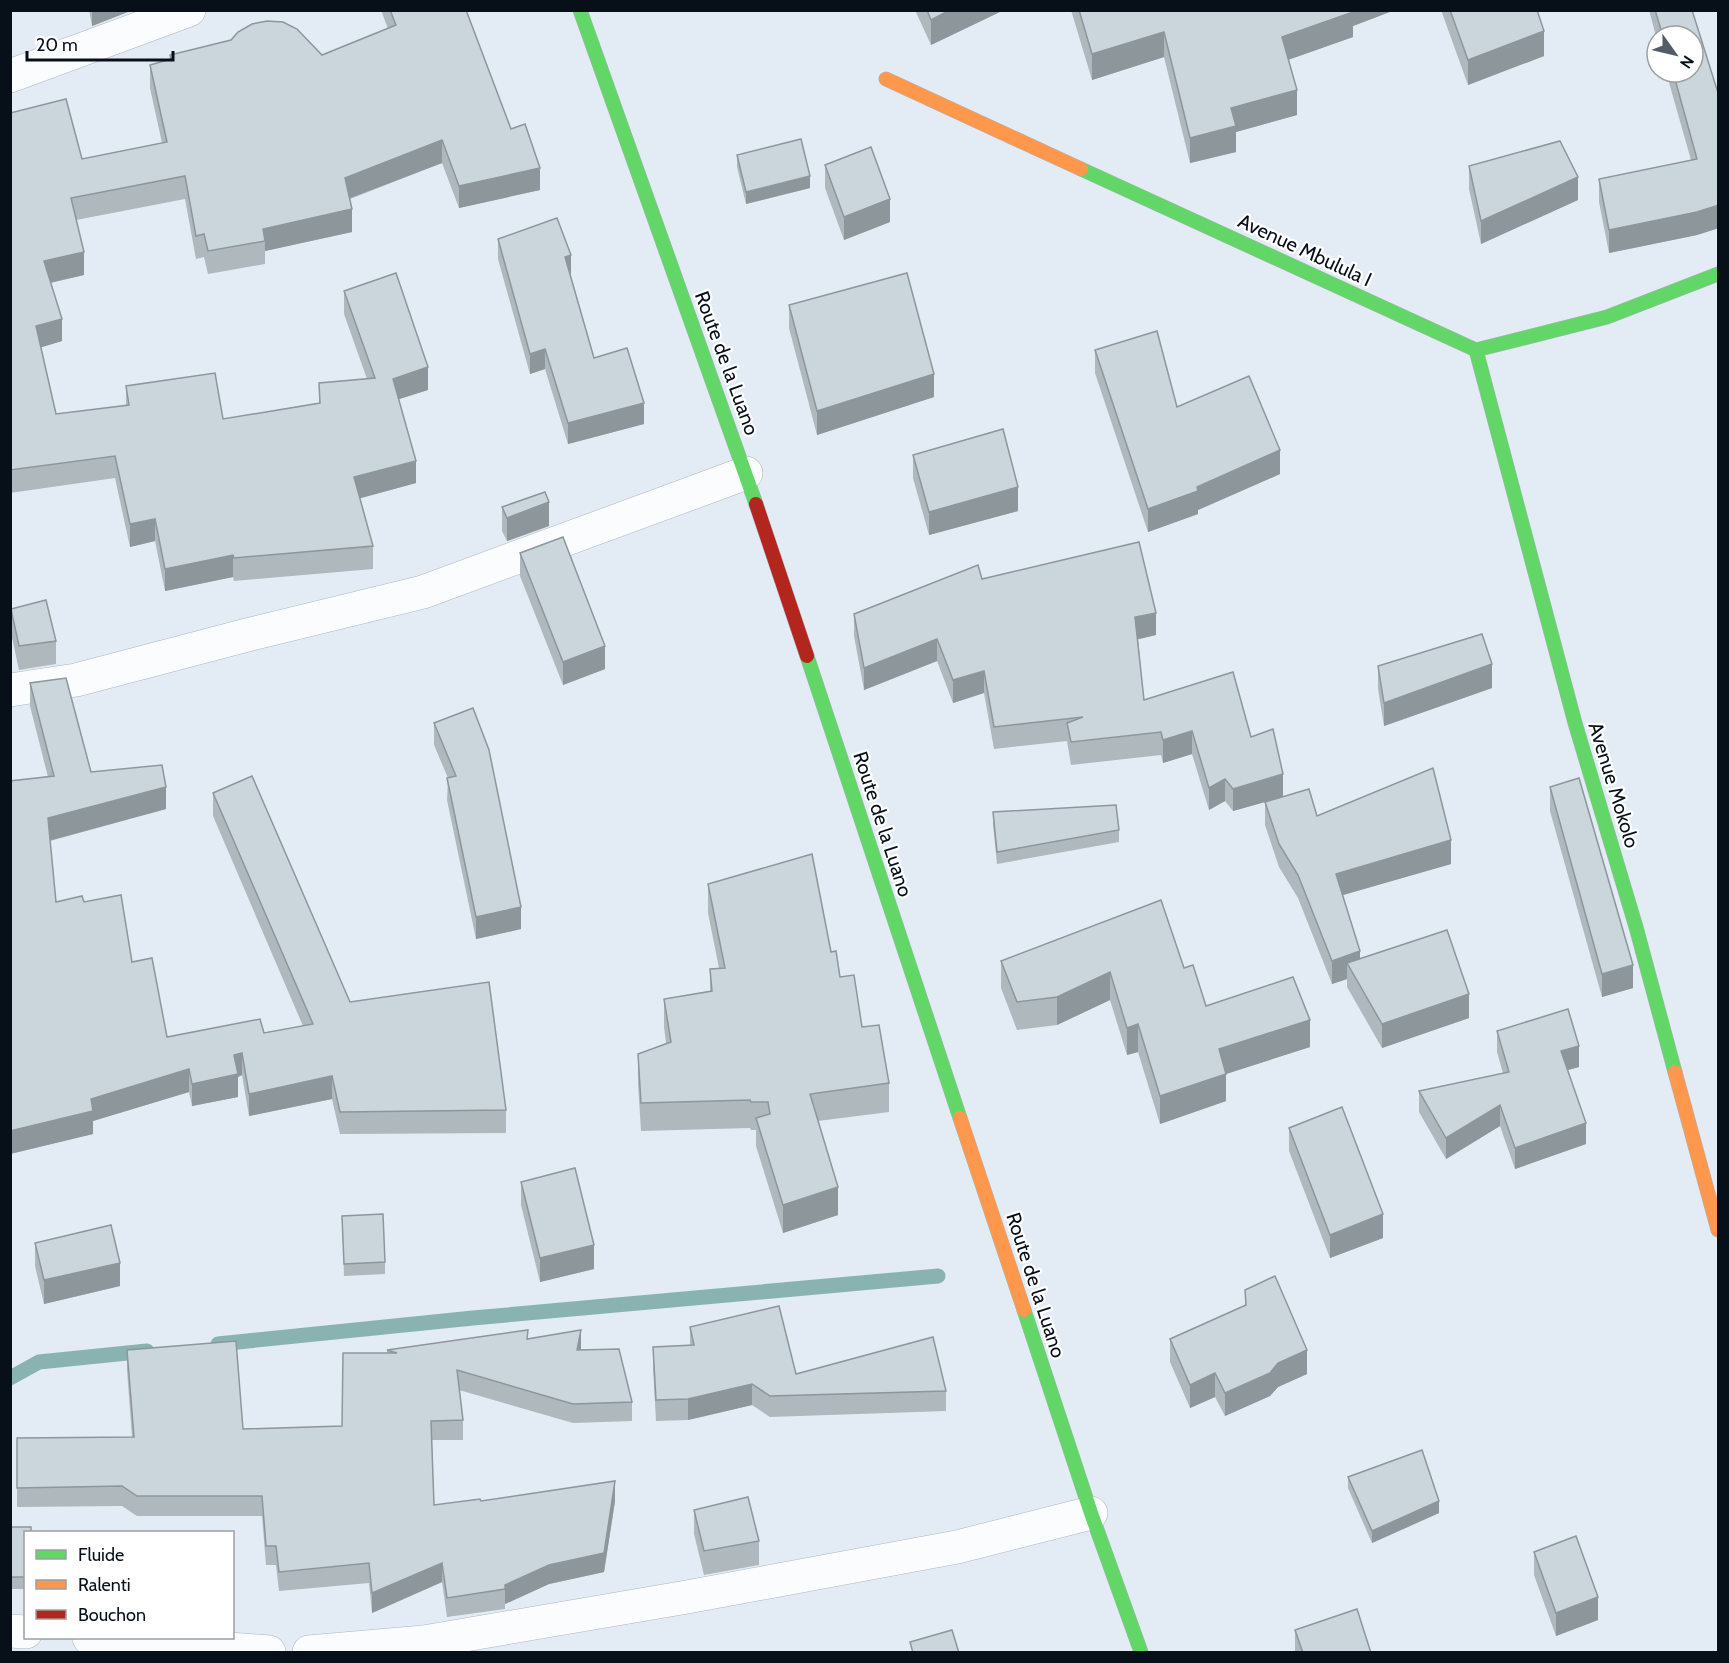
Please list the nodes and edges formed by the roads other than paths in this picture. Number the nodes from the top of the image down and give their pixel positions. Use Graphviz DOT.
graph roads {
  1 [pos="189,10"];
  2 [pos="580,10"];
  3 [pos="10,76"];
  4 [pos="886,79"];
  5 [pos="1719,274"];
  6 [pos="1476,350"];
  7 [pos="746,473"];
  8 [pos="10,690"];
  9 [pos="1719,1230"];
  10 [pos="1091,1513"];
  11 [pos="101,1639"];
  12 [pos="269,1653"];
  13 [pos="309,1653"];
  14 [pos="1141,1653"];
  1 -- 3 [label="street"];
  2 -- 7 [label="street, Route de la Luano"];
  4 -- 6 [label="street, Avenue Mbulula I"];
  5 -- 6 [label="street"];
  6 -- 9 [label="street, Avenue Mokolo"];
  7 -- 8 [label="street"];
  7 -- 10 [label="street, Route de la Luano"];
  10 -- 13 [label="street"];
  10 -- 14 [label="street, Route de la Luano"];
  11 -- 12 [label="street"];
}
